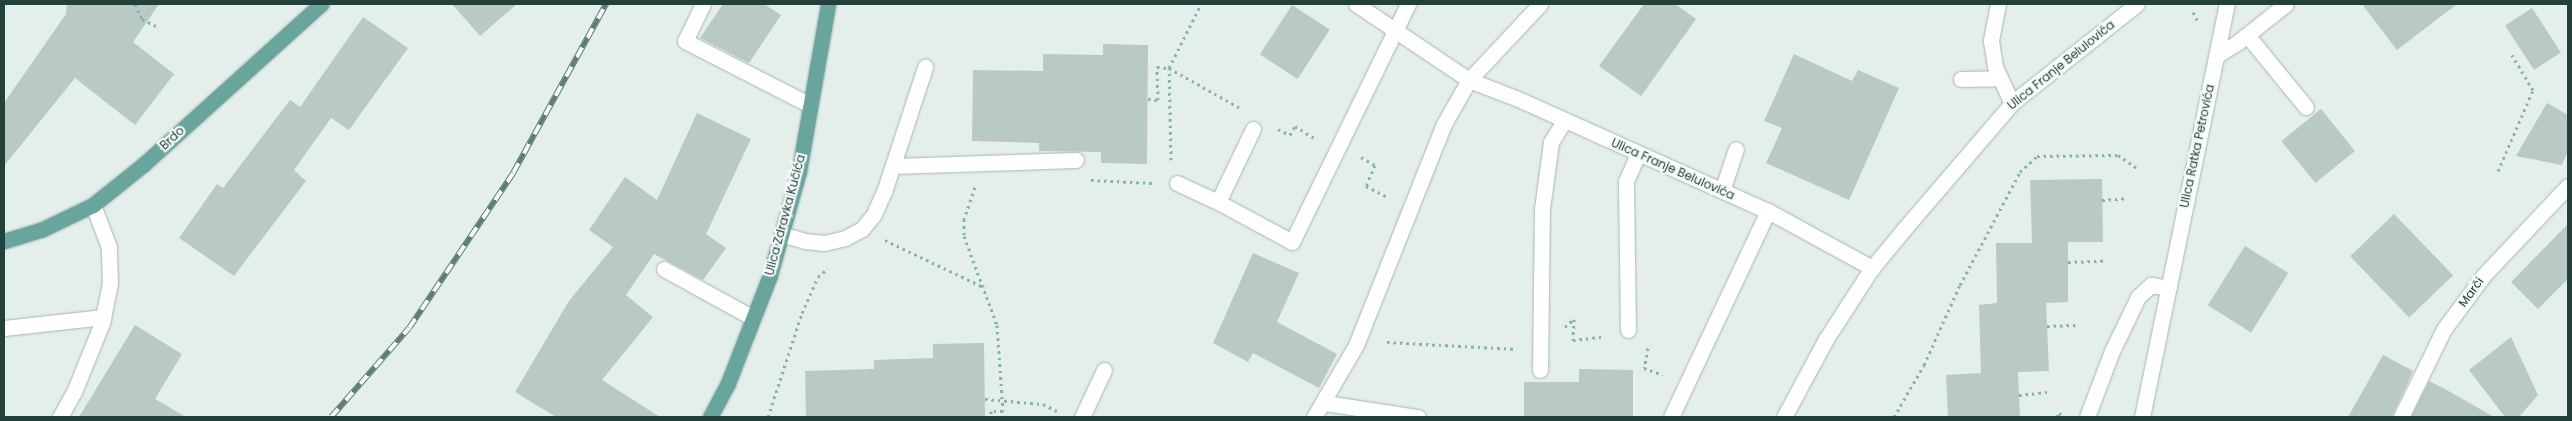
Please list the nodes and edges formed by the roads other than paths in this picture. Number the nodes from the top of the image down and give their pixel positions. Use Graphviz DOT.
graph roads {
  1 [pos="321,4"];
  2 [pos="703,4"];
  3 [pos="828,4"];
  4 [pos="1356,4"];
  5 [pos="1408,4"];
  6 [pos="1540,4"];
  7 [pos="1998,4"];
  8 [pos="2137,4"];
  9 [pos="2227,4"];
  10 [pos="2286,4"];
  11 [pos="1395,29"];
  12 [pos="2247,35"];
  13 [pos="2216,56"];
  14 [pos="925,68"];
  15 [pos="2000,78"];
  16 [pos="1961,79"];
  17 [pos="1469,80"];
  18 [pos="2012,103"];
  19 [pos="810,105"];
  20 [pos="2306,107"];
  21 [pos="1564,121"];
  22 [pos="1253,129"];
  23 [pos="1736,149"];
  24 [pos="1638,154"];
  25 [pos="1076,160"];
  26 [pos="894,166"];
  27 [pos="1174,183"];
  28 [pos="2568,186"];
  29 [pos="1722,191"];
  30 [pos="1218,202"];
  31 [pos="93,205"];
  32 [pos="1768,211"];
  33 [pos="781,234"];
  34 [pos="4,241"];
  35 [pos="1872,268"];
  36 [pos="664,269"];
  37 [pos="2169,288"];
  38 [pos="103,317"];
  39 [pos="754,318"];
  40 [pos="4,328"];
  41 [pos="1628,330"];
  42 [pos="1104,370"];
  43 [pos="1540,370"];
  44 [pos="1325,403"];
  45 [pos="60,417"];
  46 [pos="710,417"];
  47 [pos="1082,417"];
  48 [pos="1314,417"];
  49 [pos="1418,417"];
  50 [pos="1670,417"];
  51 [pos="1784,417"];
  52 [pos="2087,417"];
  53 [pos="2142,417"];
  54 [pos="2401,417"];
  1 -- 31 [label="main road, Brdo"];
  2 -- 19 [label="street"];
  3 -- 19 [label="main road, Ulica Zdravka Kučića"];
  4 -- 11 [label="street, Ulica Franje Belulovića"];
  5 -- 11 [label="street"];
  6 -- 17 [label="street"];
  7 -- 15 [label="street"];
  8 -- 18 [label="street, Ulica Franje Belulovića"];
  9 -- 13 [label="street, Ulica Ratka Petrovića"];
  10 -- 12 [label="street"];
  11 -- 17 [label="street, Ulica Franje Belulovića"];
  11 -- 30 [label="street"];
  12 -- 13 [label="street"];
  12 -- 20 [label="street"];
  13 -- 37 [label="street, Ulica Ratka Petrovića"];
  14 -- 26 [label="street"];
  15 -- 16 [label="street"];
  15 -- 18 [label="street"];
  17 -- 21 [label="street, Ulica Franje Belulovića"];
  17 -- 44 [label="street"];
  18 -- 35 [label="street, Ulica Franje Belulovića"];
  19 -- 33 [label="main road, Ulica Zdravka Kučića"];
  21 -- 24 [label="street, Ulica Franje Belulovića"];
  21 -- 43 [label="street"];
  22 -- 30 [label="street"];
  23 -- 29 [label="street"];
  24 -- 29 [label="street, Ulica Franje Belulovića"];
  24 -- 41 [label="street"];
  25 -- 26 [label="street"];
  26 -- 33 [label="street"];
  27 -- 30 [label="street"];
  28 -- 54 [label="street, Marči"];
  29 -- 32 [label="street, Ulica Franje Belulovića"];
  31 -- 34 [label="main road, Brdo"];
  31 -- 38 [label="street"];
  32 -- 35 [label="street, Ulica Franje Belulovića"];
  32 -- 50 [label="street"];
  33 -- 39 [label="main road, Ulica Zdravka Kučića"];
  35 -- 51 [label="street, Ulica Franje Belulovića"];
  36 -- 39 [label="street"];
  37 -- 52 [label="street"];
  37 -- 53 [label="street, Ulica Ratka Petrovića"];
  38 -- 40 [label="street"];
  38 -- 45 [label="street"];
  39 -- 46 [label="main road, Ulica Zdravka Kučića"];
  42 -- 47 [label="street"];
  44 -- 48 [label="street"];
  44 -- 49 [label="street"];
}
